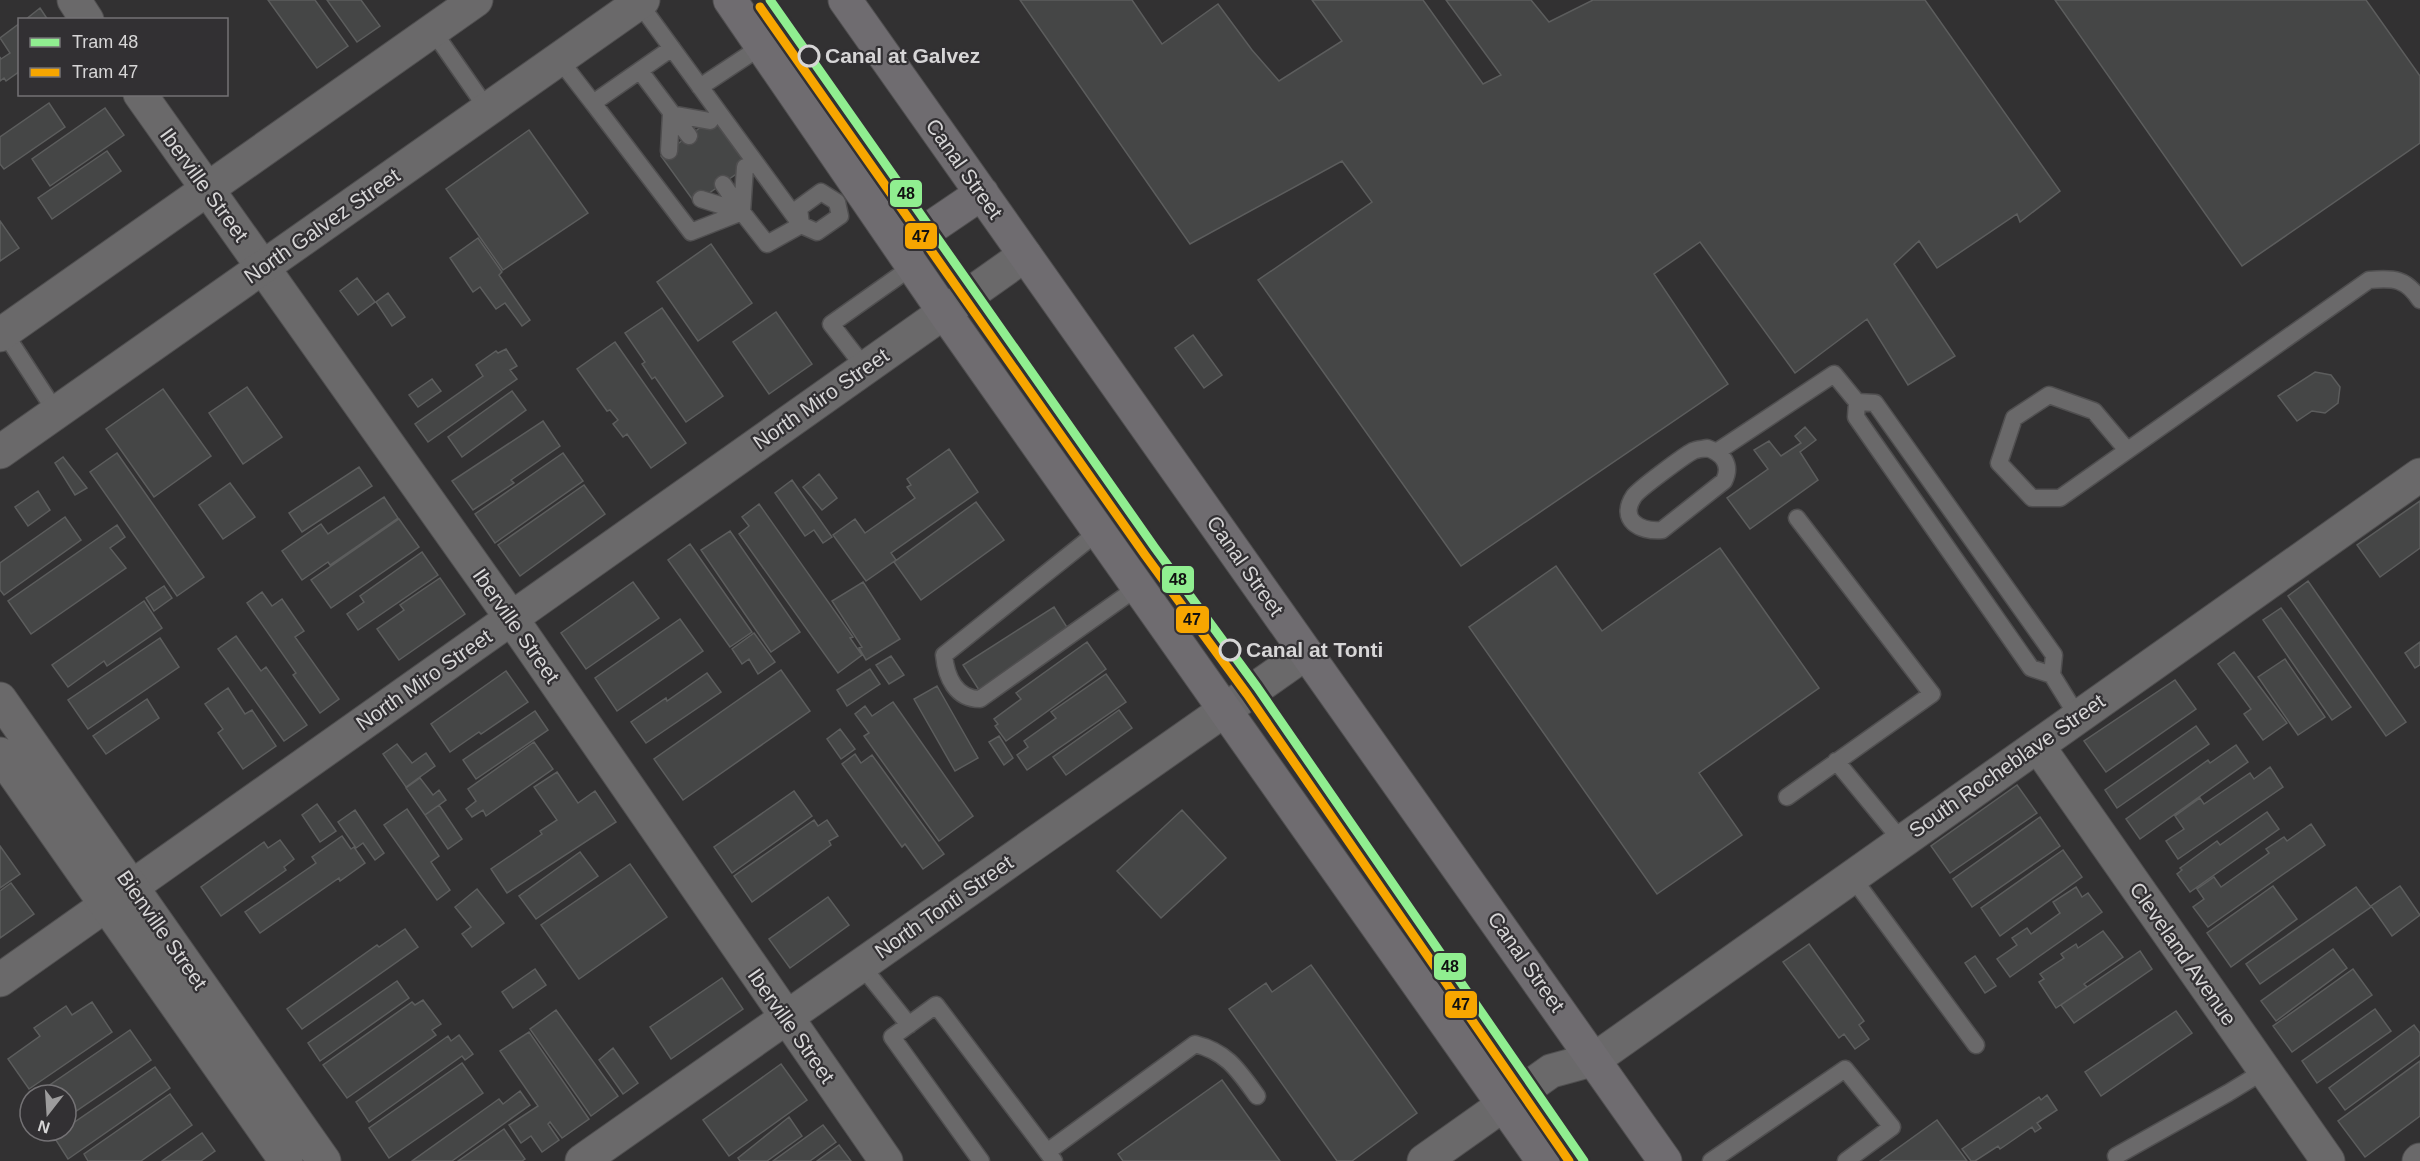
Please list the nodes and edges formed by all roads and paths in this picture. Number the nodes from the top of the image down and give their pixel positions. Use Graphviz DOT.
graph roads {
  1 [pos="74,0"];
  2 [pos="476,0"];
  3 [pos="730,0"];
  4 [pos="845,0"];
  5 [pos="641,1"];
  6 [pos="86,18"];
  7 [pos="433,31"];
  8 [pos="762,46"];
  9 [pos="672,48"];
  10 [pos="560,59"];
  11 [pos="640,71"];
  12 [pos="700,87"];
  13 [pos="141,96"];
  14 [pos="593,103"];
  15 [pos="488,110"];
  16 [pos="671,114"];
  17 [pos="711,121"];
  18 [pos="689,136"];
  19 [pos="669,151"];
  20 [pos="745,167"];
  21 [pos="723,184"];
  22 [pos="207,190"];
  23 [pos="981,193"];
  24 [pos="848,194"];
  25 [pos="701,199"];
  26 [pos="742,212"];
  27 [pos="801,225"];
  28 [pos="1025,255"];
  29 [pos="907,257"];
  30 [pos="264,267"];
  31 [pos="2420,300"];
  32 [pos="944,312"];
  33 [pos="2,334"];
  34 [pos="865,368"];
  35 [pos="1857,402"];
  36 [pos="56,412"];
  37 [pos="2127,450"];
  38 [pos="1718,451"];
  39 [pos="0,452"];
  40 [pos="2420,475"];
  41 [pos="1797,518"];
  42 [pos="1099,531"];
  43 [pos="1138,587"];
  44 [pos="512,619"];
  45 [pos="1306,653"];
  46 [pos="2052,675"];
  47 [pos="0,699"];
  48 [pos="1225,710"];
  49 [pos="2078,717"];
  50 [pos="2038,746"];
  51 [pos="0,754"];
  52 [pos="1836,761"];
  53 [pos="1787,796"];
  54 [pos="1901,840"];
  55 [pos="1852,877"];
  56 [pos="119,896"];
  57 [pos="861,965"];
  58 [pos="0,980"];
  59 [pos="785,1018"];
  60 [pos="909,1025"];
  61 [pos="1976,1045"];
  62 [pos="1595,1059"];
  63 [pos="2264,1071"];
  64 [pos="1257,1095"];
  65 [pos="1503,1105"];
  66 [pos="1050,1156"];
  67 [pos="2116,1156"];
  68 [pos="286,1161"];
  69 [pos="324,1161"];
  70 [pos="582,1161"];
  71 [pos="886,1161"];
  72 [pos="981,1161"];
  73 [pos="1424,1161"];
  74 [pos="1543,1161"];
  75 [pos="1665,1161"];
  76 [pos="1711,1161"];
  77 [pos="1846,1161"];
  78 [pos="2328,1161"];
  1 -- 6 [label="street"];
  2 -- 7 [label="street"];
  3 -- 8 [label="main road"];
  4 -- 23 [label="main road, Canal Street"];
  5 -- 9 [label="lane"];
  5 -- 10 [label="street, North Galvez Street"];
  7 -- 15 [label="lane"];
  7 -- 22 [label="street"];
  8 -- 12 [label="lane"];
  8 -- 24 [label="main road"];
  9 -- 11 [label="lane"];
  9 -- 12 [label="lane"];
  10 -- 14 [label="lane"];
  10 -- 15 [label="street, North Galvez Street"];
  11 -- 14 [label="lane"];
  11 -- 16 [label="lane"];
  12 -- 27 [label="lane"];
  13 -- 22 [label="street, Iberville Street"];
  14 -- 26 [label="lane"];
  15 -- 30 [label="street, North Galvez Street"];
  16 -- 17 [label="lane"];
  16 -- 18 [label="lane"];
  16 -- 19 [label="lane"];
  20 -- 26 [label="lane"];
  21 -- 26 [label="lane"];
  22 -- 30 [label="street, Iberville Street"];
  22 -- 33 [label="street"];
  23 -- 28 [label="main road, Canal Street"];
  23 -- 29 [label="main road"];
  24 -- 27 [label="lane"];
  24 -- 27 [label="lane"];
  24 -- 29 [label="main road"];
  25 -- 26 [label="lane"];
  26 -- 27 [label="lane"];
  28 -- 32 [label="street, North Miro Street"];
  28 -- 45 [label="main road, Canal Street"];
  29 -- 32 [label="main road"];
  29 -- 34 [label="lane"];
  30 -- 36 [label="street, North Galvez Street"];
  30 -- 44 [label="street, Iberville Street"];
  31 -- 37 [label="lane"];
  32 -- 34 [label="street, North Miro Street"];
  32 -- 42 [label="main road"];
  33 -- 36 [label="lane"];
  34 -- 44 [label="street, North Miro Street"];
  35 -- 38 [label="lane"];
  35 -- 46 [label="lane"];
  35 -- 46 [label="lane"];
  36 -- 39 [label="street, North Galvez Street"];
  37 -- 37 [label="lane"];
  38 -- 38 [label="lane"];
  40 -- 49 [label="street, South Rocheblave Street"];
  41 -- 52 [label="lane"];
  42 -- 43 [label="main road"];
  42 -- 43 [label="lane"];
  43 -- 48 [label="main road"];
  44 -- 56 [label="street, North Miro Street"];
  44 -- 59 [label="street, Iberville Street"];
  45 -- 48 [label="street, North Tonti Street"];
  45 -- 62 [label="main road, Canal Street"];
  46 -- 49 [label="lane"];
  47 -- 56 [label="street, Bienville Street"];
  48 -- 57 [label="street, North Tonti Street"];
  48 -- 65 [label="main road"];
  49 -- 50 [label="street, South Rocheblave Street"];
  50 -- 54 [label="street, South Rocheblave Street"];
  50 -- 63 [label="street, Cleveland Avenue"];
  51 -- 56 [label="street, Bienville Street"];
  52 -- 53 [label="lane"];
  52 -- 54 [label="lane"];
  54 -- 55 [label="street, South Rocheblave Street"];
  55 -- 61 [label="lane"];
  55 -- 62 [label="street, South Rocheblave Street"];
  56 -- 58 [label="street, North Miro Street"];
  56 -- 68 [label="street, Bienville Street"];
  56 -- 69 [label="street, Bienville Street"];
  57 -- 59 [label="street, North Tonti Street"];
  57 -- 60 [label="lane"];
  59 -- 70 [label="street, North Tonti Street"];
  59 -- 71 [label="street, Iberville Street"];
  60 -- 66 [label="lane"];
  60 -- 72 [label="lane"];
  62 -- 65 [label="street"];
  62 -- 75 [label="main road, Canal Street"];
  63 -- 67 [label="lane"];
  63 -- 78 [label="street, Cleveland Avenue"];
  64 -- 66 [label="lane"];
  65 -- 73 [label="street"];
  65 -- 74 [label="main road"];
  76 -- 77 [label="lane"];
}
